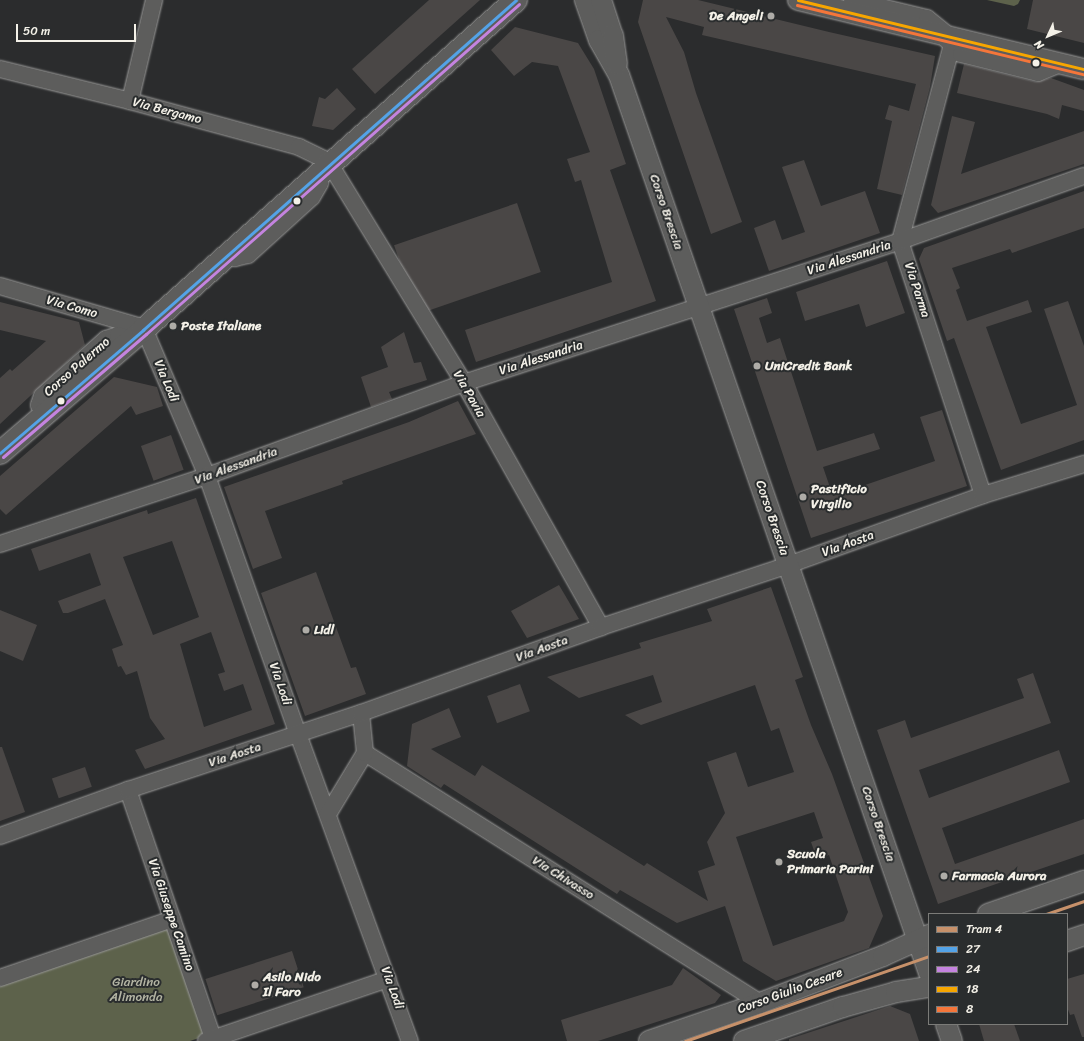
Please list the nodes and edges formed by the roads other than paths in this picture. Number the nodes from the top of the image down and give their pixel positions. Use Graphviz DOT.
graph roads {
  1 [pos="154,0"];
  2 [pos="516,0"];
  3 [pos="585,0"];
  4 [pos="601,0"];
  5 [pos="852,0"];
  6 [pos="807,1"];
  7 [pos="949,38"];
  8 [pos="0,69"];
  9 [pos="1084,69"];
  10 [pos="619,75"];
  11 [pos="130,101"];
  12 [pos="324,169"];
  13 [pos="1084,176"];
  14 [pos="900,241"];
  15 [pos="0,286"];
  16 [pos="699,307"];
  17 [pos="137,335"];
  18 [pos="464,383"];
  19 [pos="0,453"];
  20 [pos="1084,464"];
  21 [pos="207,476"];
  22 [pos="983,495"];
  23 [pos="0,544"];
  24 [pos="788,565"];
  25 [pos="601,628"];
  26 [pos="361,713"];
  27 [pos="298,734"];
  28 [pos="365,753"];
  29 [pos="128,790"];
  30 [pos="328,814"];
  31 [pos="0,836"];
  32 [pos="1084,881"];
  33 [pos="991,913"];
  34 [pos="172,919"];
  35 [pos="1084,935"];
  36 [pos="923,937"];
  37 [pos="1068,941"];
  38 [pos="927,967"];
  39 [pos="0,978"];
  40 [pos="388,979"];
  41 [pos="928,987"];
  42 [pos="760,1003"];
  43 [pos="946,1025"];
  44 [pos="211,1040"];
  45 [pos="410,1041"];
  46 [pos="649,1041"];
  47 [pos="744,1041"];
  48 [pos="952,1041"];
  1 -- 11 [label="street"];
  2 -- 12 [label="main road, Corso Palermo"];
  3 -- 10 [label="street, Corso Brescia"];
  4 -- 10 [label="street, Corso Brescia"];
  5 -- 7 [label="street"];
  6 -- 7 [label="street"];
  7 -- 9 [label="street"];
  7 -- 14 [label="street"];
  8 -- 11 [label="street, Via Bergamo"];
  10 -- 16 [label="street, Corso Brescia"];
  11 -- 12 [label="street, Via Bergamo"];
  12 -- 17 [label="main road, Corso Palermo"];
  12 -- 18 [label="street, Via Pavia"];
  13 -- 14 [label="street, Via Alessandria"];
  14 -- 16 [label="street, Via Alessandria"];
  14 -- 22 [label="street, Via Parma"];
  15 -- 17 [label="street, Via Como"];
  16 -- 18 [label="street, Via Alessandria"];
  16 -- 24 [label="street, Corso Brescia"];
  17 -- 19 [label="main road, Corso Palermo"];
  17 -- 21 [label="street, Via Lodi"];
  18 -- 21 [label="street, Via Alessandria"];
  18 -- 25 [label="street, Via Pavia"];
  20 -- 22 [label="street, Via Aosta"];
  21 -- 23 [label="street, Via Alessandria"];
  21 -- 27 [label="street, Via Lodi"];
  22 -- 24 [label="street, Via Aosta"];
  24 -- 25 [label="street, Via Aosta"];
  24 -- 36 [label="street, Corso Brescia"];
  25 -- 26 [label="street, Via Aosta"];
  26 -- 27 [label="street, Via Aosta"];
  26 -- 28 [label="street"];
  27 -- 29 [label="street, Via Aosta"];
  27 -- 30 [label="street, Via Lodi"];
  28 -- 30 [label="street"];
  28 -- 42 [label="street, Via Chivasso"];
  29 -- 31 [label="street, Via Aosta"];
  29 -- 34 [label="street, Via Giuseppe Camino"];
  30 -- 40 [label="street, Via Lodi"];
  32 -- 33 [label="street"];
  34 -- 39 [label="street"];
  34 -- 44 [label="street, Via Giuseppe Camino"];
  35 -- 37 [label="street"];
  36 -- 38 [label="street, Corso Brescia"];
  36 -- 42 [label="street, Corso Giulio Cesare"];
  40 -- 44 [label="street"];
  40 -- 45 [label="street, Via Lodi"];
  41 -- 47 [label="street"];
  42 -- 46 [label="street, Corso Giulio Cesare"];
  43 -- 48 [label="street"];
}
